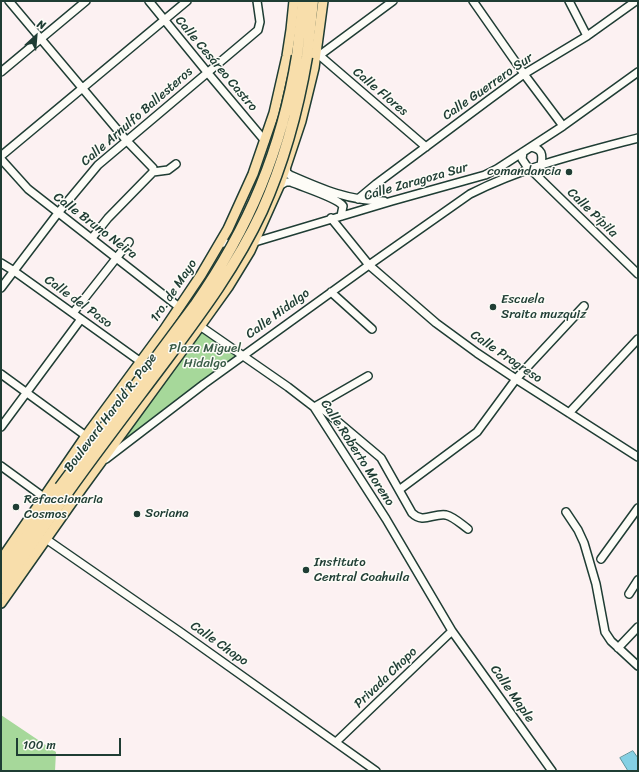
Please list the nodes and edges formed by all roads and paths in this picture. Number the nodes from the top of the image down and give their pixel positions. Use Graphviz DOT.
graph roads {
  1 [pos="9,1"];
  2 [pos="86,1"];
  3 [pos="149,1"];
  4 [pos="187,1"];
  5 [pos="257,1"];
  6 [pos="294,1"];
  7 [pos="303,1"];
  8 [pos="313,1"];
  9 [pos="323,1"];
  10 [pos="393,1"];
  11 [pos="474,1"];
  12 [pos="569,1"];
  13 [pos="636,1"];
  14 [pos="165,20"];
  15 [pos="587,36"];
  16 [pos="40,39"];
  17 [pos="310,57"];
  18 [pos="1,72"];
  19 [pos="207,72"];
  20 [pos="638,72"];
  21 [pos="524,74"];
  22 [pos="82,89"];
  23 [pos="563,126"];
  24 [pos="638,138"];
  25 [pos="126,140"];
  26 [pos="265,141"];
  27 [pos="531,146"];
  28 [pos="426,147"];
  29 [pos="523,152"];
  30 [pos="1,158"];
  31 [pos="176,164"];
  32 [pos="541,165"];
  33 [pos="286,168"];
  34 [pos="530,169"];
  35 [pos="153,172"];
  36 [pos="279,186"];
  37 [pos="358,199"];
  38 [pos="392,201"];
  39 [pos="238,208"];
  40 [pos="58,213"];
  41 [pos="341,216"];
  42 [pos="331,218"];
  43 [pos="264,220"];
  44 [pos="92,238"];
  45 [pos="129,242"];
  46 [pos="254,242"];
  47 [pos="221,243"];
  48 [pos="117,257"];
  49 [pos="1,263"];
  50 [pos="369,265"];
  51 [pos="14,271"];
  52 [pos="638,274"];
  53 [pos="1,288"];
  54 [pos="331,292"];
  55 [pos="584,306"];
  56 [pos="179,307"];
  57 [pos="73,313"];
  58 [pos="81,319"];
  59 [pos="200,326"];
  60 [pos="372,329"];
  61 [pos="638,339"];
  62 [pos="244,355"];
  63 [pos="141,362"];
  64 [pos="1,374"];
  65 [pos="368,376"];
  66 [pos="516,378"];
  67 [pos="26,392"];
  68 [pos="316,406"];
  69 [pos="568,413"];
  70 [pos="1,427"];
  71 [pos="86,436"];
  72 [pos="638,457"];
  73 [pos="1,466"];
  74 [pos="98,466"];
  75 [pos="64,490"];
  76 [pos="399,490"];
  77 [pos="45,498"];
  78 [pos="638,508"];
  79 [pos="566,512"];
  80 [pos="468,529"];
  81 [pos="46,539"];
  82 [pos="601,559"];
  83 [pos="1,560"];
  84 [pos="1,574"];
  85 [pos="638,580"];
  86 [pos="1,589"];
  87 [pos="629,594"];
  88 [pos="1,603"];
  89 [pos="638,627"];
  90 [pos="452,631"];
  91 [pos="618,648"];
  92 [pos="638,666"];
  93 [pos="336,742"];
  94 [pos="549,770"];
  95 [pos="376,771"];
  1 -- 16 [label="street"];
  2 -- 16 [label="street"];
  3 -- 14 [label="street, Calle Cesáreo Castro"];
  4 -- 14 [label="street"];
  5 -- 19 [label="street, Calle Arnulfo Ballesteros"];
  6 -- 26 [label="main road, 1ro. de Mayo"];
  7 -- 17 [label="highway, Boulevard Harold R. Pape"];
  8 -- 17 [label="highway, Boulevard Harold R. Pape"];
  9 -- 17 [label="main road"];
  10 -- 17 [label="street"];
  11 -- 21 [label="street"];
  12 -- 15 [label="street"];
  13 -- 15 [label="street, Calle Guerrero Sur"];
  14 -- 19 [label="street, Calle Cesáreo Castro"];
  14 -- 22 [label="street"];
  15 -- 21 [label="street, Calle Guerrero Sur"];
  16 -- 18 [label="street"];
  16 -- 22 [label="street"];
  17 -- 28 [label="street, Calle Flores"];
  17 -- 33 [label="main road"];
  17 -- 75 [label="highway, Boulevard Harold R. Pape, bridge"];
  19 -- 25 [label="street, Calle Arnulfo Ballesteros"];
  19 -- 26 [label="street, Calle Cesáreo Castro"];
  20 -- 23 [label="street, Calle Zaragoza Sur"];
  21 -- 23 [label="street"];
  21 -- 28 [label="street, Calle Guerrero Sur"];
  22 -- 25 [label="street"];
  22 -- 30 [label="street"];
  23 -- 27 [label="street, Calle Zaragoza Sur"];
  24 -- 32 [label="street"];
  25 -- 35 [label="street"];
  25 -- 40 [label="street, Calle Arnulfo Ballesteros"];
  26 -- 39 [label="main road, 1ro. de Mayo"];
  27 -- 29 [label="street, Calle Zaragoza Sur"];
  27 -- 32 [label="street"];
  28 -- 37 [label="street, Calle Guerrero Sur"];
  29 -- 34 [label="street"];
  29 -- 38 [label="street, Calle Zaragoza Sur"];
  30 -- 40 [label="street, Calle Bruno Neira"];
  31 -- 35 [label="street"];
  32 -- 34 [label="street"];
  33 -- 36 [label="main road"];
  33 -- 37 [label="street"];
  34 -- 50 [label="street, Calle Hidalgo"];
  34 -- 52 [label="street, Calle Pípila"];
  35 -- 44 [label="street"];
  36 -- 41 [label="street"];
  36 -- 43 [label="main road"];
  37 -- 38 [label="street"];
  38 -- 41 [label="street, Calle Zaragoza Sur"];
  39 -- 43 [label="main road"];
  39 -- 47 [label="main road, 1ro. de Mayo"];
  40 -- 44 [label="street, Calle Bruno Neira"];
  40 -- 51 [label="street, Calle Arnulfo Ballesteros"];
  41 -- 42 [label="street, Calle Zaragoza Sur"];
  42 -- 46 [label="street, Calle Zaragoza Sur"];
  42 -- 50 [label="street, Calle Progreso"];
  43 -- 46 [label="main road"];
  44 -- 48 [label="street, Calle Bruno Neira"];
  45 -- 48 [label="street"];
  46 -- 47 [label="street, Calle Zaragoza Sur"];
  46 -- 59 [label="main road"];
  47 -- 56 [label="main road, 1ro. de Mayo"];
  48 -- 56 [label="street, Calle Bruno Neira"];
  48 -- 57 [label="street"];
  49 -- 51 [label="street, Calle del Paso"];
  50 -- 54 [label="street, Calle Hidalgo"];
  50 -- 66 [label="street, Calle Progreso"];
  51 -- 53 [label="street, Calle Arnulfo Ballesteros"];
  51 -- 57 [label="street, Calle del Paso"];
  54 -- 60 [label="street"];
  54 -- 62 [label="street, Calle Hidalgo"];
  55 -- 66 [label="street"];
  56 -- 63 [label="main road, 1ro. de Mayo"];
  57 -- 58 [label="street, Calle del Paso"];
  58 -- 63 [label="street, Calle del Paso"];
  58 -- 67 [label="street"];
  59 -- 62 [label="street, Calle Roberto Moreno"];
  59 -- 74 [label="main road"];
  61 -- 69 [label="street"];
  62 -- 68 [label="street, Calle Roberto Moreno"];
  62 -- 74 [label="street, Calle Hidalgo"];
  63 -- 71 [label="main road, 1ro. de Mayo"];
  64 -- 67 [label="street"];
  65 -- 68 [label="street"];
  66 -- 69 [label="street, Calle Progreso"];
  66 -- 76 [label="street"];
  67 -- 70 [label="street"];
  67 -- 71 [label="street"];
  68 -- 76 [label="street"];
  68 -- 90 [label="street, Calle Roberto Moreno"];
  69 -- 72 [label="street, Calle Progreso"];
  71 -- 77 [label="main road, 1ro. de Mayo"];
  73 -- 77 [label="street"];
  74 -- 81 [label="main road"];
  75 -- 84 [label="highway, Boulevard Harold R. Pape"];
  75 -- 86 [label="highway, Boulevard Harold R. Pape"];
  76 -- 80 [label="street"];
  77 -- 83 [label="main road, 1ro. de Mayo"];
  78 -- 82 [label="street"];
  79 -- 91 [label="street"];
  81 -- 88 [label="main road"];
  81 -- 93 [label="street, Calle Chopo"];
  85 -- 87 [label="street"];
  89 -- 91 [label="street"];
  90 -- 93 [label="street, Privada Chopo"];
  90 -- 94 [label="street, Calle Maple"];
  91 -- 92 [label="street"];
  93 -- 95 [label="street, Calle Chopo"];
}
